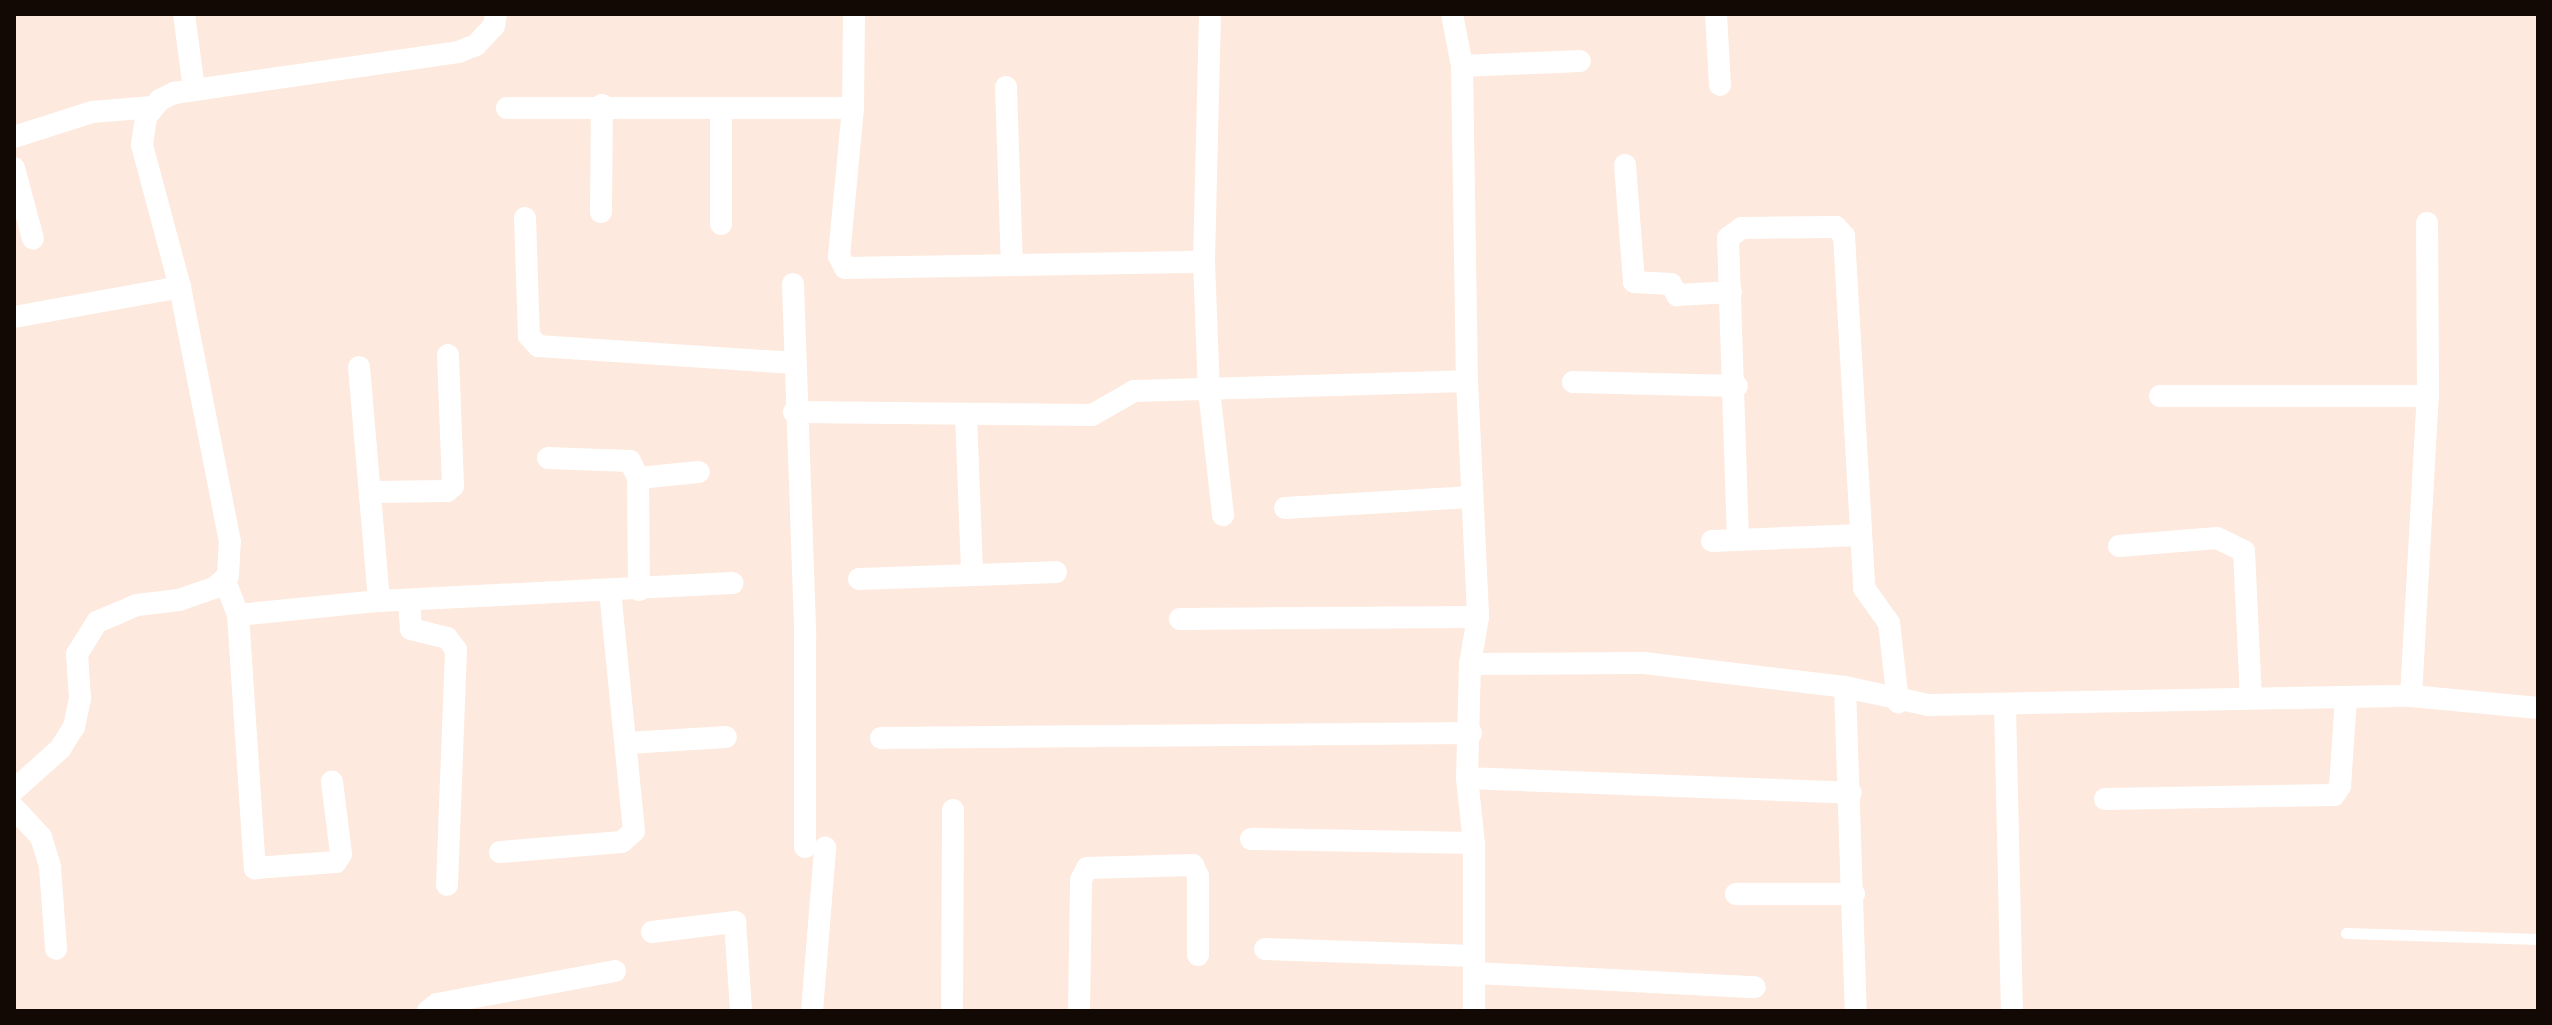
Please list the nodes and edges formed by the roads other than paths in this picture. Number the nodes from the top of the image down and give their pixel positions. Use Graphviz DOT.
graph roads {
  1 [pos="184,14"];
  2 [pos="496,14"];
  3 [pos="854,14"];
  4 [pos="1210,14"];
  5 [pos="1452,14"];
  6 [pos="1716,14"];
  7 [pos="1580,61"];
  8 [pos="1462,66"];
  9 [pos="1720,85"];
  10 [pos="1006,87"];
  11 [pos="194,89"];
  12 [pos="602,105"];
  13 [pos="153,107"];
  14 [pos="507,108"];
  15 [pos="853,108"];
  16 [pos="721,111"];
  17 [pos="14,137"];
  18 [pos="1625,165"];
  19 [pos="14,168"];
  20 [pos="601,212"];
  21 [pos="525,218"];
  22 [pos="2427,223"];
  23 [pos="721,224"];
  24 [pos="33,239"];
  25 [pos="1204,262"];
  26 [pos="1012,265"];
  27 [pos="793,284"];
  28 [pos="180,287"];
  29 [pos="1731,292"];
  30 [pos="14,317"];
  31 [pos="448,355"];
  32 [pos="795,363"];
  33 [pos="359,367"];
  34 [pos="1467,381"];
  35 [pos="1573,382"];
  36 [pos="1737,386"];
  37 [pos="1209,390"];
  38 [pos="2160,396"];
  39 [pos="2428,396"];
  40 [pos="794,412"];
  41 [pos="966,414"];
  42 [pos="548,458"];
  43 [pos="699,472"];
  44 [pos="638,478"];
  45 [pos="373,492"];
  46 [pos="1472,497"];
  47 [pos="1285,508"];
  48 [pos="1223,515"];
  49 [pos="1860,535"];
  50 [pos="1738,540"];
  51 [pos="1712,541"];
  52 [pos="2119,546"];
  53 [pos="972,572"];
  54 [pos="1056,572"];
  55 [pos="859,579"];
  56 [pos="225,581"];
  57 [pos="733,583"];
  58 [pos="639,590"];
  59 [pos="610,592"];
  60 [pos="409,600"];
  61 [pos="379,601"];
  62 [pos="238,615"];
  63 [pos="1478,617"];
  64 [pos="1180,619"];
  65 [pos="1470,664"];
  66 [pos="1845,687"];
  67 [pos="2411,696"];
  68 [pos="2251,698"];
  69 [pos="2346,698"];
  70 [pos="1898,702"];
  71 [pos="2005,705"];
  72 [pos="2538,708"];
  73 [pos="1471,733"];
  74 [pos="726,737"];
  75 [pos="881,738"];
  76 [pos="628,743"];
  77 [pos="1467,778"];
  78 [pos="332,782"];
  79 [pos="14,790"];
  80 [pos="1851,793"];
  81 [pos="2105,799"];
  82 [pos="14,808"];
  83 [pos="953,810"];
  84 [pos="1251,839"];
  85 [pos="1474,843"];
  86 [pos="500,852"];
  87 [pos="447,885"];
  88 [pos="1736,894"];
  89 [pos="1854,894"];
  90 [pos="652,932"];
  91 [pos="2346,933"];
  92 [pos="2538,939"];
  93 [pos="56,949"];
  94 [pos="1265,949"];
  95 [pos="1198,955"];
  96 [pos="1474,964"];
  97 [pos="615,971"];
  98 [pos="1755,987"];
  99 [pos="428,1011"];
  100 [pos="741,1011"];
  101 [pos="812,1011"];
  102 [pos="952,1011"];
  103 [pos="1079,1011"];
  104 [pos="1474,1011"];
  105 [pos="1856,1011"];
  106 [pos="2012,1011"];
  1 -- 11 [label="street"];
  2 -- 11 [label="street"];
  3 -- 15 [label="street"];
  4 -- 25 [label="street"];
  5 -- 8 [label="street"];
  6 -- 9 [label="street"];
  7 -- 8 [label="street"];
  8 -- 34 [label="street"];
  10 -- 26 [label="street"];
  11 -- 13 [label="street"];
  12 -- 14 [label="street"];
  12 -- 16 [label="street"];
  12 -- 20 [label="street"];
  13 -- 17 [label="street"];
  13 -- 28 [label="street"];
  15 -- 16 [label="street"];
  15 -- 26 [label="street"];
  16 -- 23 [label="street"];
  18 -- 29 [label="street"];
  19 -- 24 [label="street"];
  21 -- 32 [label="street"];
  22 -- 39 [label="street"];
  25 -- 26 [label="street"];
  25 -- 37 [label="street"];
  27 -- 32 [label="street"];
  28 -- 30 [label="street"];
  28 -- 56 [label="street"];
  29 -- 36 [label="street"];
  29 -- 49 [label="street"];
  31 -- 45 [label="street"];
  32 -- 40 [label="street"];
  33 -- 45 [label="street"];
  34 -- 37 [label="street"];
  34 -- 46 [label="street"];
  35 -- 36 [label="street"];
  36 -- 50 [label="street"];
  37 -- 41 [label="street"];
  37 -- 48 [label="street"];
  38 -- 39 [label="street"];
  39 -- 67 [label="street"];
  40 -- 41 [label="street"];
  40 -- 101 [label="street"];
  41 -- 53 [label="street"];
  42 -- 44 [label="street"];
  43 -- 44 [label="street"];
  44 -- 58 [label="street"];
  45 -- 61 [label="street"];
  46 -- 47 [label="street"];
  46 -- 63 [label="street"];
  49 -- 50 [label="street"];
  49 -- 70 [label="street"];
  50 -- 51 [label="street"];
  52 -- 68 [label="street"];
  53 -- 54 [label="street"];
  53 -- 55 [label="street"];
  56 -- 62 [label="street"];
  56 -- 79 [label="street"];
  57 -- 58 [label="street"];
  58 -- 59 [label="street"];
  59 -- 60 [label="street"];
  59 -- 76 [label="street"];
  60 -- 61 [label="street"];
  60 -- 87 [label="street"];
  61 -- 62 [label="street"];
  62 -- 78 [label="street"];
  63 -- 64 [label="street"];
  63 -- 65 [label="street"];
  65 -- 66 [label="street"];
  65 -- 73 [label="street"];
  66 -- 70 [label="street"];
  66 -- 80 [label="street"];
  67 -- 69 [label="street"];
  67 -- 72 [label="street"];
  68 -- 69 [label="street"];
  68 -- 71 [label="street"];
  69 -- 81 [label="street"];
  70 -- 71 [label="street"];
  71 -- 106 [label="street"];
  73 -- 75 [label="street"];
  73 -- 77 [label="street"];
  74 -- 76 [label="street"];
  76 -- 86 [label="street"];
  77 -- 80 [label="street"];
  77 -- 85 [label="street"];
  80 -- 89 [label="street"];
  82 -- 93 [label="street"];
  83 -- 102 [label="street"];
  84 -- 85 [label="street"];
  85 -- 96 [label="street"];
  88 -- 89 [label="street"];
  89 -- 105 [label="street"];
  90 -- 100 [label="street"];
  91 -- 92 [label="lane"];
  94 -- 96 [label="street"];
  95 -- 103 [label="street"];
  96 -- 98 [label="street"];
  96 -- 104 [label="street"];
  97 -- 99 [label="street"];
}
